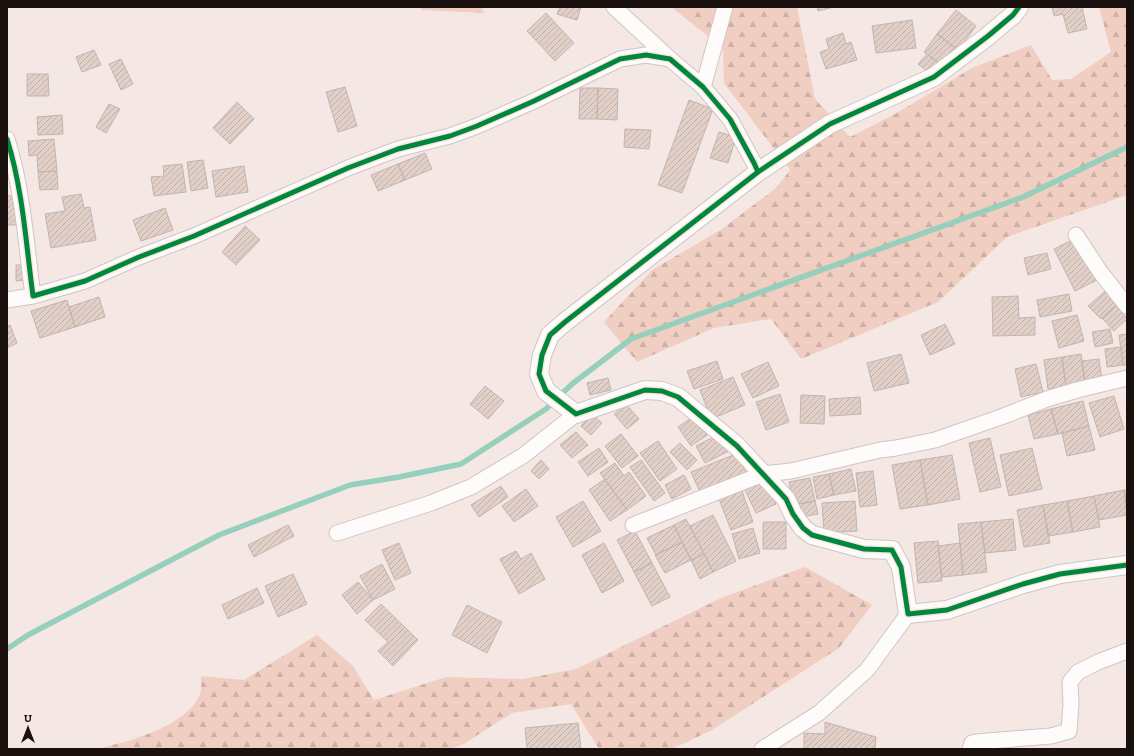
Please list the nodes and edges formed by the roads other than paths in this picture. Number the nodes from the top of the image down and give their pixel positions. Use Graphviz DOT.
graph roads {
  1 [pos="614,7"];
  2 [pos="725,7"];
  3 [pos="1019,7"];
  4 [pos="670,59"];
  5 [pos="703,87"];
  6 [pos="7,139"];
  7 [pos="758,172"];
  8 [pos="1076,235"];
  9 [pos="33,296"];
  10 [pos="7,300"];
  11 [pos="1127,306"];
  12 [pos="1127,378"];
  13 [pos="571,410"];
  14 [pos="763,474"];
  15 [pos="633,525"];
  16 [pos="337,533"];
  17 [pos="1127,565"];
  18 [pos="908,614"];
  19 [pos="1127,651"];
  20 [pos="762,749"];
  21 [pos="970,749"];
  1 -- 4 [label="street"];
  2 -- 5 [label="street"];
  3 -- 7 [label="street"];
  4 -- 5 [label="street"];
  4 -- 9 [label="street"];
  5 -- 7 [label="street"];
  6 -- 9 [label="street"];
  7 -- 13 [label="street"];
  8 -- 11 [label="street"];
  9 -- 10 [label="street"];
  12 -- 14 [label="street"];
  13 -- 14 [label="street"];
  13 -- 16 [label="street"];
  14 -- 15 [label="street"];
  14 -- 18 [label="street"];
  17 -- 18 [label="street"];
  18 -- 20 [label="street"];
  19 -- 21 [label="street"];
}
